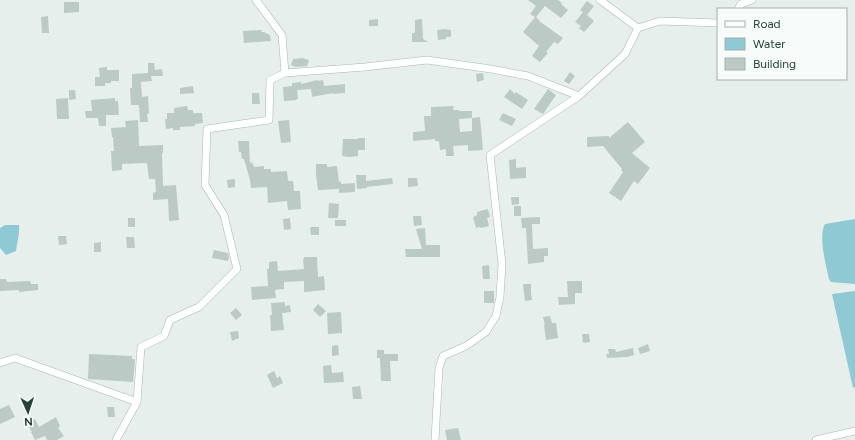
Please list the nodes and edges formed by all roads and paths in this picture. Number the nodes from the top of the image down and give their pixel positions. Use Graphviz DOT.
graph roads {
  1 [pos="256,0"];
  2 [pos="600,0"];
  3 [pos="752,0"];
  4 [pos="739,8"];
  5 [pos="717,23"];
  6 [pos="638,28"];
  7 [pos="285,73"];
  8 [pos="579,96"];
  9 [pos="0,363"];
  10 [pos="137,402"];
  11 [pos="855,430"];
  12 [pos="116,440"];
  13 [pos="435,440"];
  14 [pos="816,440"];
  1 -- 7 [label="street"];
  2 -- 6 [label="street"];
  3 -- 4 [label="street"];
  5 -- 6 [label="street"];
  6 -- 8 [label="street"];
  7 -- 8 [label="street"];
  7 -- 10 [label="street"];
  8 -- 13 [label="street"];
  9 -- 10 [label="street"];
  10 -- 12 [label="street"];
  11 -- 14 [label="street"];
}
